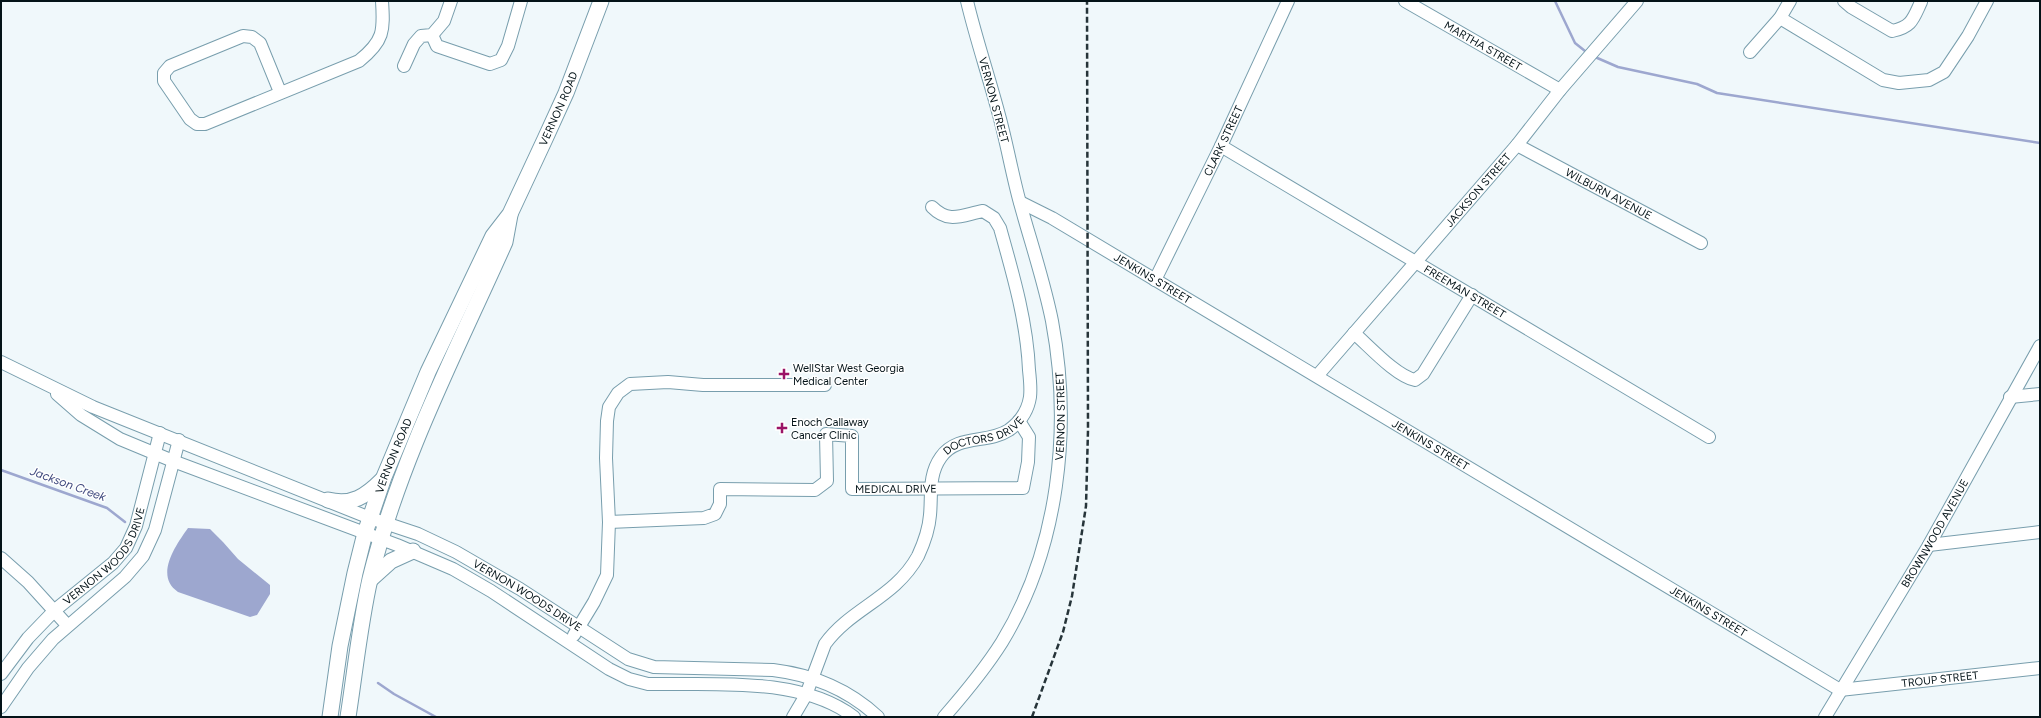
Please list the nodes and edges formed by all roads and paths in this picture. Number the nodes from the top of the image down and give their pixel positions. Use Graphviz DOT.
graph roads {
  1 [pos="382,1"];
  2 [pos="451,1"];
  3 [pos="521,1"];
  4 [pos="601,1"];
  5 [pos="967,1"];
  6 [pos="1288,1"];
  7 [pos="1405,1"];
  8 [pos="1637,1"];
  9 [pos="1790,1"];
  10 [pos="1844,1"];
  11 [pos="1921,1"];
  12 [pos="1987,1"];
  13 [pos="1780,18"];
  14 [pos="432,35"];
  15 [pos="1750,52"];
  16 [pos="404,66"];
  17 [pos="1560,90"];
  18 [pos="280,92"];
  19 [pos="1517,145"];
  20 [pos="1221,146"];
  21 [pos="1020,202"];
  22 [pos="932,207"];
  23 [pos="510,214"];
  24 [pos="1701,243"];
  25 [pos="1416,262"];
  26 [pos="1155,280"];
  27 [pos="1472,295"];
  28 [pos="1354,333"];
  29 [pos="2040,346"];
  30 [pos="1,362"];
  31 [pos="1317,376"];
  32 [pos="46,383"];
  33 [pos="825,385"];
  34 [pos="2040,394"];
  35 [pos="2010,397"];
  36 [pos="1019,421"];
  37 [pos="160,433"];
  38 [pos="1709,437"];
  39 [pos="179,440"];
  40 [pos="155,453"];
  41 [pos="173,461"];
  42 [pos="384,477"];
  43 [pos="930,489"];
  44 [pos="328,500"];
  45 [pos="370,518"];
  46 [pos="609,522"];
  47 [pos="388,523"];
  48 [pos="2040,532"];
  49 [pos="365,533"];
  50 [pos="382,540"];
  51 [pos="1929,545"];
  52 [pos="413,551"];
  53 [pos="1,558"];
  54 [pos="370,580"];
  55 [pos="55,610"];
  56 [pos="67,625"];
  57 [pos="579,628"];
  58 [pos="569,643"];
  59 [pos="2040,668"];
  60 [pos="1,674"];
  61 [pos="812,678"];
  62 [pos="1840,690"];
  63 [pos="806,695"];
  64 [pos="1,707"];
  65 [pos="330,717"];
  66 [pos="348,717"];
  67 [pos="793,717"];
  68 [pos="854,717"];
  69 [pos="878,717"];
  70 [pos="944,717"];
  71 [pos="1825,717"];
  1 -- 18 [label="street"];
  2 -- 14 [label="street"];
  3 -- 14 [label="street"];
  4 -- 23 [label="main road, VERNON ROAD"];
  5 -- 21 [label="street, VERNON STREET"];
  6 -- 20 [label="street, CLARK STREET"];
  7 -- 17 [label="street, MARTHA STREET"];
  8 -- 17 [label="street, JACKSON STREET"];
  9 -- 13 [label="street"];
  10 -- 11 [label="street"];
  12 -- 13 [label="street"];
  13 -- 15 [label="street"];
  14 -- 16 [label="street"];
  17 -- 19 [label="street, JACKSON STREET"];
  18 -- 18 [label="street"];
  19 -- 24 [label="street, WILBURN AVENUE"];
  19 -- 25 [label="street, JACKSON STREET"];
  20 -- 25 [label="street, FREEMAN STREET"];
  20 -- 26 [label="street, CLARK STREET"];
  21 -- 26 [label="street, JENKINS STREET"];
  21 -- 70 [label="street, VERNON STREET"];
  22 -- 36 [label="street, DOCTORS DRIVE"];
  23 -- 42 [label="main road, VERNON ROAD"];
  23 -- 47 [label="main road, VERNON ROAD"];
  25 -- 27 [label="street, FREEMAN STREET"];
  25 -- 28 [label="street, JACKSON STREET"];
  26 -- 31 [label="street, JENKINS STREET"];
  27 -- 28 [label="street"];
  27 -- 38 [label="street, FREEMAN STREET"];
  28 -- 31 [label="street, JACKSON STREET"];
  29 -- 35 [label="street, BROWNWOOD AVENUE"];
  30 -- 32 [label="street"];
  31 -- 62 [label="street, JENKINS STREET"];
  32 -- 37 [label="street"];
  32 -- 40 [label="street"];
  33 -- 46 [label="street"];
  34 -- 35 [label="street"];
  35 -- 51 [label="street, BROWNWOOD AVENUE"];
  36 -- 43 [label="street, DOCTORS DRIVE"];
  36 -- 43 [label="street, MEDICAL DRIVE"];
  37 -- 39 [label="street, VERNON WOODS DRIVE"];
  37 -- 40 [label="street, VERNON WOODS DRIVE"];
  39 -- 41 [label="street, VERNON WOODS DRIVE"];
  39 -- 44 [label="street, VERNON WOODS DRIVE"];
  40 -- 41 [label="street"];
  40 -- 55 [label="street, VERNON WOODS DRIVE"];
  41 -- 49 [label="street, VERNON WOODS DRIVE"];
  41 -- 56 [label="street, VERNON WOODS DRIVE"];
  42 -- 44 [label="main road"];
  42 -- 45 [label="main road, VERNON ROAD"];
  43 -- 46 [label="street, MEDICAL DRIVE"];
  43 -- 61 [label="street, DOCTORS DRIVE"];
  44 -- 45 [label="street, VERNON WOODS DRIVE"];
  45 -- 47 [label="street, VERNON WOODS DRIVE"];
  45 -- 49 [label="main road, VERNON ROAD"];
  46 -- 57 [label="street"];
  47 -- 50 [label="main road, VERNON ROAD"];
  47 -- 57 [label="street, VERNON WOODS DRIVE"];
  48 -- 51 [label="street"];
  49 -- 50 [label="street, VERNON WOODS DRIVE"];
  49 -- 65 [label="main road, VERNON ROAD"];
  50 -- 52 [label="street, VERNON WOODS DRIVE"];
  50 -- 54 [label="main road, VERNON ROAD"];
  51 -- 62 [label="street, BROWNWOOD AVENUE"];
  52 -- 54 [label="main road"];
  52 -- 58 [label="street, VERNON WOODS DRIVE"];
  53 -- 55 [label="street"];
  54 -- 66 [label="main road, VERNON ROAD"];
  55 -- 56 [label="street"];
  55 -- 60 [label="street, VERNON WOODS DRIVE"];
  56 -- 64 [label="street, VERNON WOODS DRIVE"];
  57 -- 58 [label="street"];
  57 -- 61 [label="street, VERNON WOODS DRIVE"];
  58 -- 63 [label="street, VERNON WOODS DRIVE"];
  59 -- 62 [label="street, TROUP STREET"];
  61 -- 63 [label="street, DOCTORS DRIVE"];
  61 -- 69 [label="street, VERNON WOODS DRIVE"];
  62 -- 71 [label="street, BROWNWOOD AVENUE"];
  63 -- 67 [label="street"];
  63 -- 68 [label="street, VERNON WOODS DRIVE"];
}
